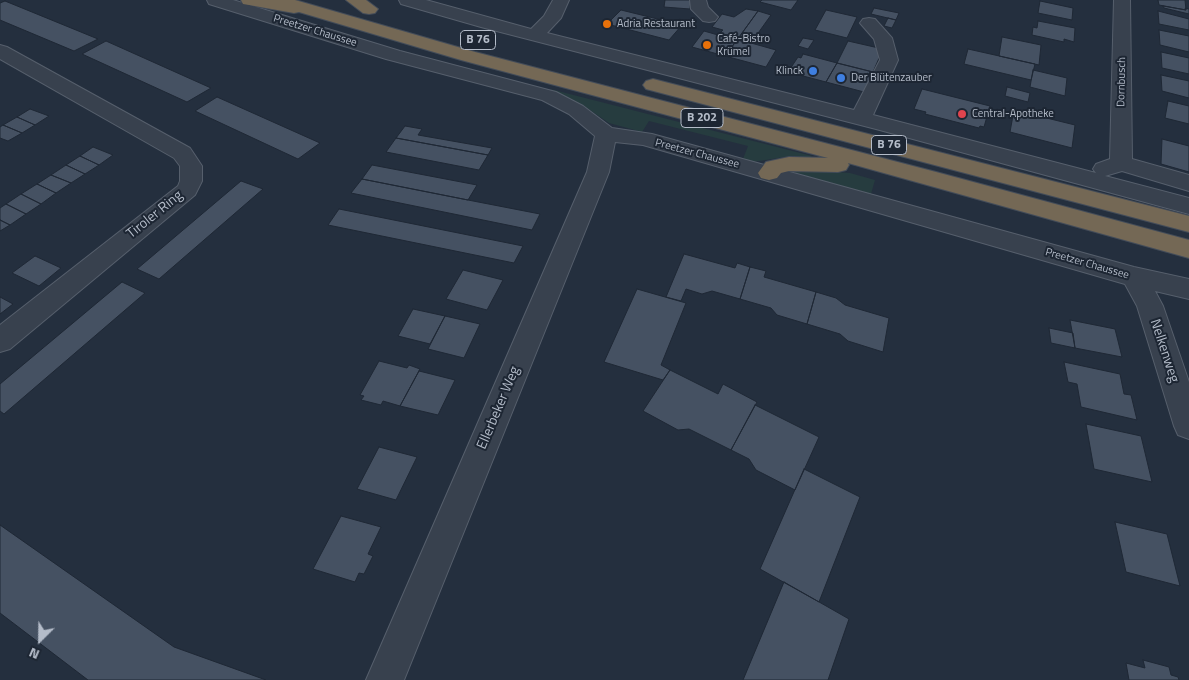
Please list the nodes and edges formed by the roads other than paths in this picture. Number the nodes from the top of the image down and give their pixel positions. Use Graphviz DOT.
graph roads {
  1 [pos="215,0"];
  2 [pos="249,0"];
  3 [pos="277,0"];
  4 [pos="338,0"];
  5 [pos="407,0"];
  6 [pos="561,0"];
  7 [pos="698,0"];
  8 [pos="1122,0"];
  9 [pos="361,5"];
  10 [pos="309,10"];
  11 [pos="709,16"];
  12 [pos="869,23"];
  13 [pos="422,25"];
  14 [pos="535,35"];
  15 [pos="0,51"];
  16 [pos="468,56"];
  17 [pos="588,69"];
  18 [pos="861,118"];
  19 [pos="606,134"];
  20 [pos="1121,163"];
  21 [pos="769,173"];
  22 [pos="1085,177"];
  23 [pos="936,179"];
  24 [pos="1189,183"];
  25 [pos="1189,206"];
  26 [pos="1189,224"];
  27 [pos="1189,249"];
  28 [pos="1134,277"];
  29 [pos="1189,289"];
  30 [pos="0,341"];
  31 [pos="1189,426"];
  32 [pos="385,680"];
  1 -- 19 [label="street, Preetzer Chaussee"];
  2 -- 10 [label="highway"];
  3 -- 10 [label="highway, Preetzer Chaussee / B 76"];
  4 -- 9 [label="highway"];
  5 -- 14 [label="street"];
  6 -- 14 [label="street"];
  7 -- 11 [label="street"];
  8 -- 20 [label="street, Dornbusch"];
  9 -- 13 [label="highway"];
  10 -- 16 [label="highway, Preetzer Chaussee / B 76"];
  12 -- 18 [label="street"];
  14 -- 18 [label="street"];
  15 -- 30 [label="street, Tiroler Ring"];
  16 -- 23 [label="highway, Preetzer Chaussee / B 202"];
  17 -- 26 [label="highway, B 76"];
  18 -- 22 [label="street"];
  19 -- 21 [label="street, Preetzer Chaussee"];
  19 -- 32 [label="street, Ellerbeker Weg"];
  20 -- 22 [label="street"];
  20 -- 24 [label="street"];
  21 -- 23 [label="highway"];
  21 -- 28 [label="street, Preetzer Chaussee"];
  22 -- 25 [label="street"];
  23 -- 27 [label="highway, Preetzer Chaussee"];
  28 -- 29 [label="street, Preetzer Chaussee"];
  28 -- 31 [label="street, Nelkenweg"];
}
